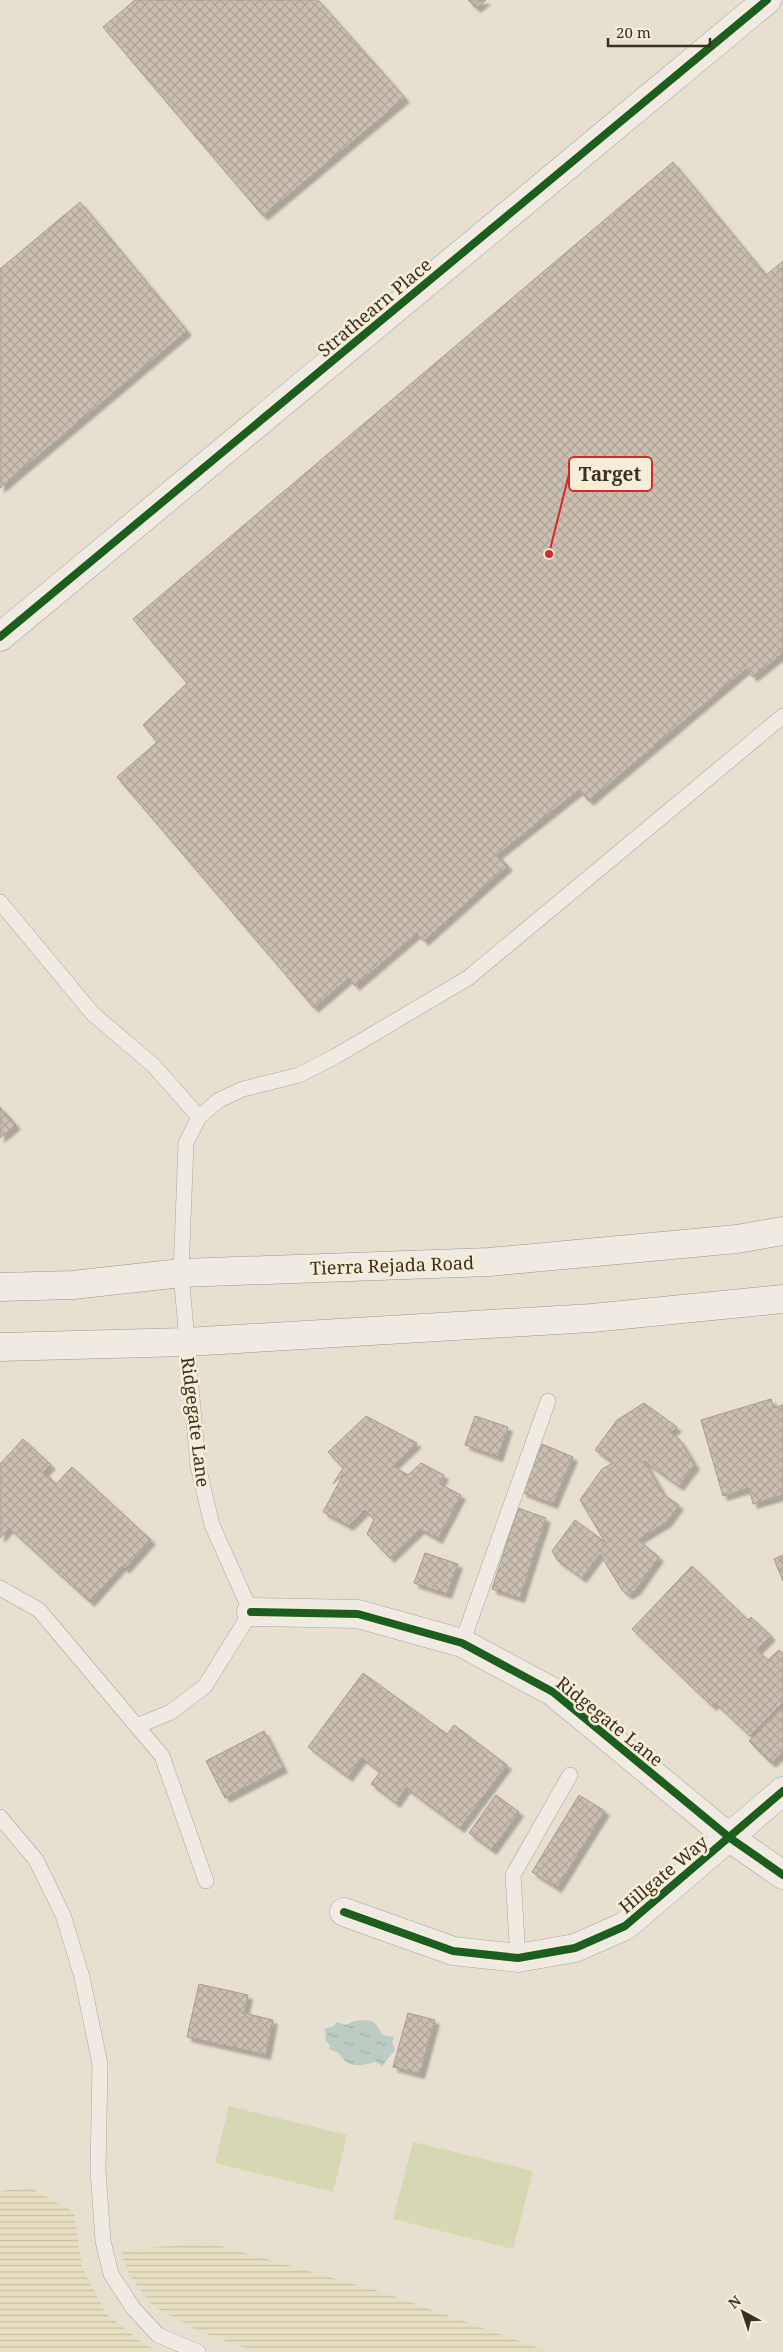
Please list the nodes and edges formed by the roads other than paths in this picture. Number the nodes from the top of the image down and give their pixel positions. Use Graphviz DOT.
graph roads {
  1 [pos="767,0"];
  2 [pos="0,637"];
  3 [pos="783,716"];
  4 [pos="0,902"];
  5 [pos="199,1117"];
  6 [pos="783,1231"];
  7 [pos="181,1273"];
  8 [pos="0,1287"];
  9 [pos="783,1299"];
  10 [pos="186,1342"];
  11 [pos="0,1347"];
  12 [pos="548,1401"];
  13 [pos="0,1588"];
  14 [pos="251,1612"];
  15 [pos="462,1643"];
  16 [pos="137,1726"];
  17 [pos="570,1775"];
  18 [pos="783,1791"];
  19 [pos="0,1817"];
  20 [pos="730,1838"];
  21 [pos="783,1875"];
  22 [pos="206,1880"];
  23 [pos="344,1912"];
  24 [pos="518,1958"];
  25 [pos="198,2352"];
  1 -- 2 [label="street, Strathearn Place"];
  3 -- 5 [label="lane"];
  4 -- 5 [label="lane"];
  5 -- 7 [label="lane, Ridgegate Lane"];
  6 -- 7 [label="street, Tierra Rejada Road"];
  7 -- 8 [label="street, Tierra Rejada Road"];
  7 -- 10 [label="lane, Ridgegate Lane"];
  9 -- 10 [label="street"];
  10 -- 11 [label="street"];
  10 -- 14 [label="lane, Ridgegate Lane"];
  12 -- 15 [label="lane"];
  13 -- 16 [label="lane"];
  14 -- 15 [label="street, Ridgegate Lane"];
  14 -- 16 [label="lane"];
  15 -- 20 [label="street, Ridgegate Lane"];
  16 -- 22 [label="lane"];
  17 -- 24 [label="lane"];
  18 -- 20 [label="street, Hillgate Way"];
  19 -- 25 [label="lane"];
  20 -- 21 [label="street, Ridgegate Lane"];
  20 -- 24 [label="street, Hillgate Way"];
  23 -- 24 [label="street, Hillgate Way"];
}
